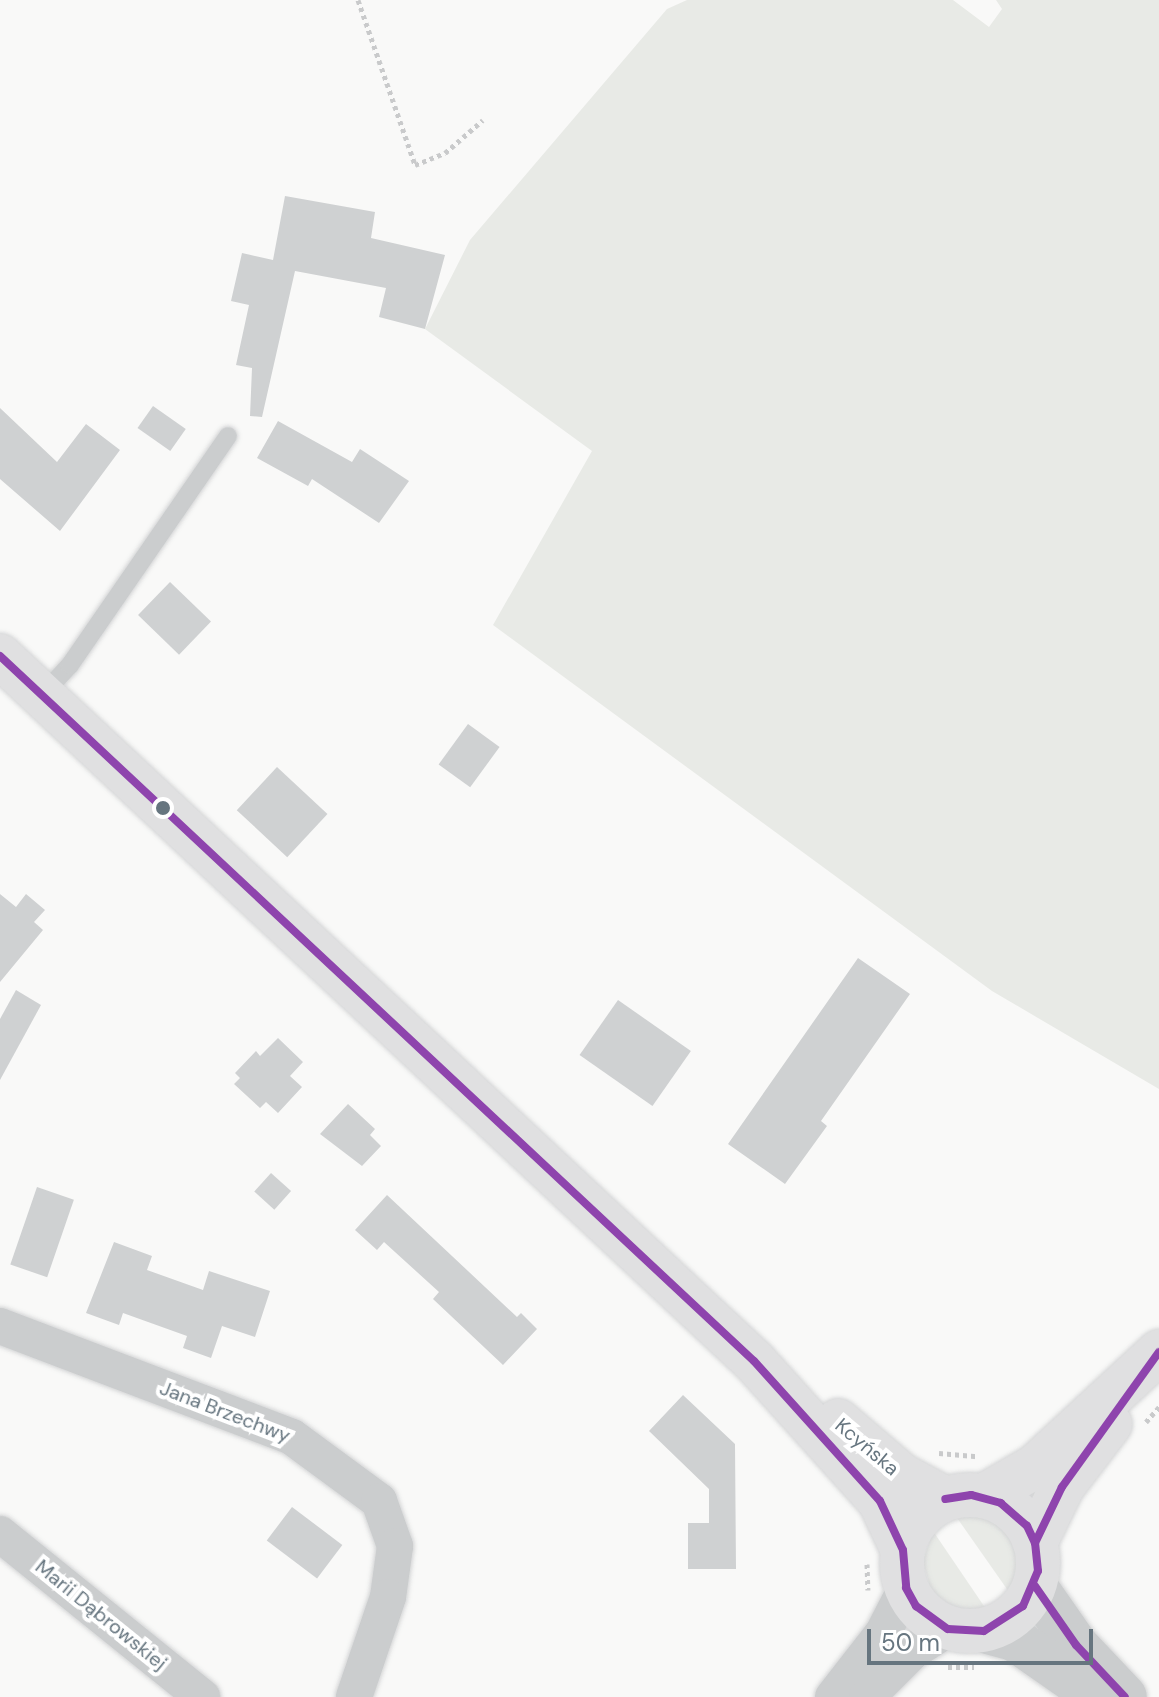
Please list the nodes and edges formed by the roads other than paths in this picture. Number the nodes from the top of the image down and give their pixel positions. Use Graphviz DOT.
graph roads {
  1 [pos="228,436"];
  2 [pos="0,656"];
  3 [pos="42,695"];
  4 [pos="0,1326"];
  5 [pos="1155,1356"];
  6 [pos="754,1361"];
  7 [pos="965,1498"];
  8 [pos="0,1534"];
  9 [pos="1035,1543"];
  10 [pos="904,1569"];
  11 [pos="1035,1586"];
  12 [pos="966,1630"];
  13 [pos="202,1697"];
  14 [pos="354,1697"];
  15 [pos="833,1697"];
  16 [pos="867,1697"];
  17 [pos="1097,1697"];
  18 [pos="1125,1697"];
  1 -- 3 [label="lane"];
  2 -- 3 [label="main road, Kcyńska"];
  3 -- 6 [label="main road, Kcyńska"];
  4 -- 14 [label="street, Jana Brzechwy"];
  5 -- 7 [label="main road"];
  5 -- 9 [label="main road"];
  6 -- 7 [label="main road, Kcyńska"];
  6 -- 10 [label="main road, Kcyńska"];
  7 -- 9 [label="main road"];
  7 -- 10 [label="main road"];
  8 -- 13 [label="street, Marii Dąbrowskiej"];
  9 -- 11 [label="main road"];
  10 -- 12 [label="main road"];
  10 -- 15 [label="street"];
  11 -- 12 [label="main road"];
  11 -- 18 [label="street"];
  12 -- 16 [label="street"];
  12 -- 17 [label="street"];
}
